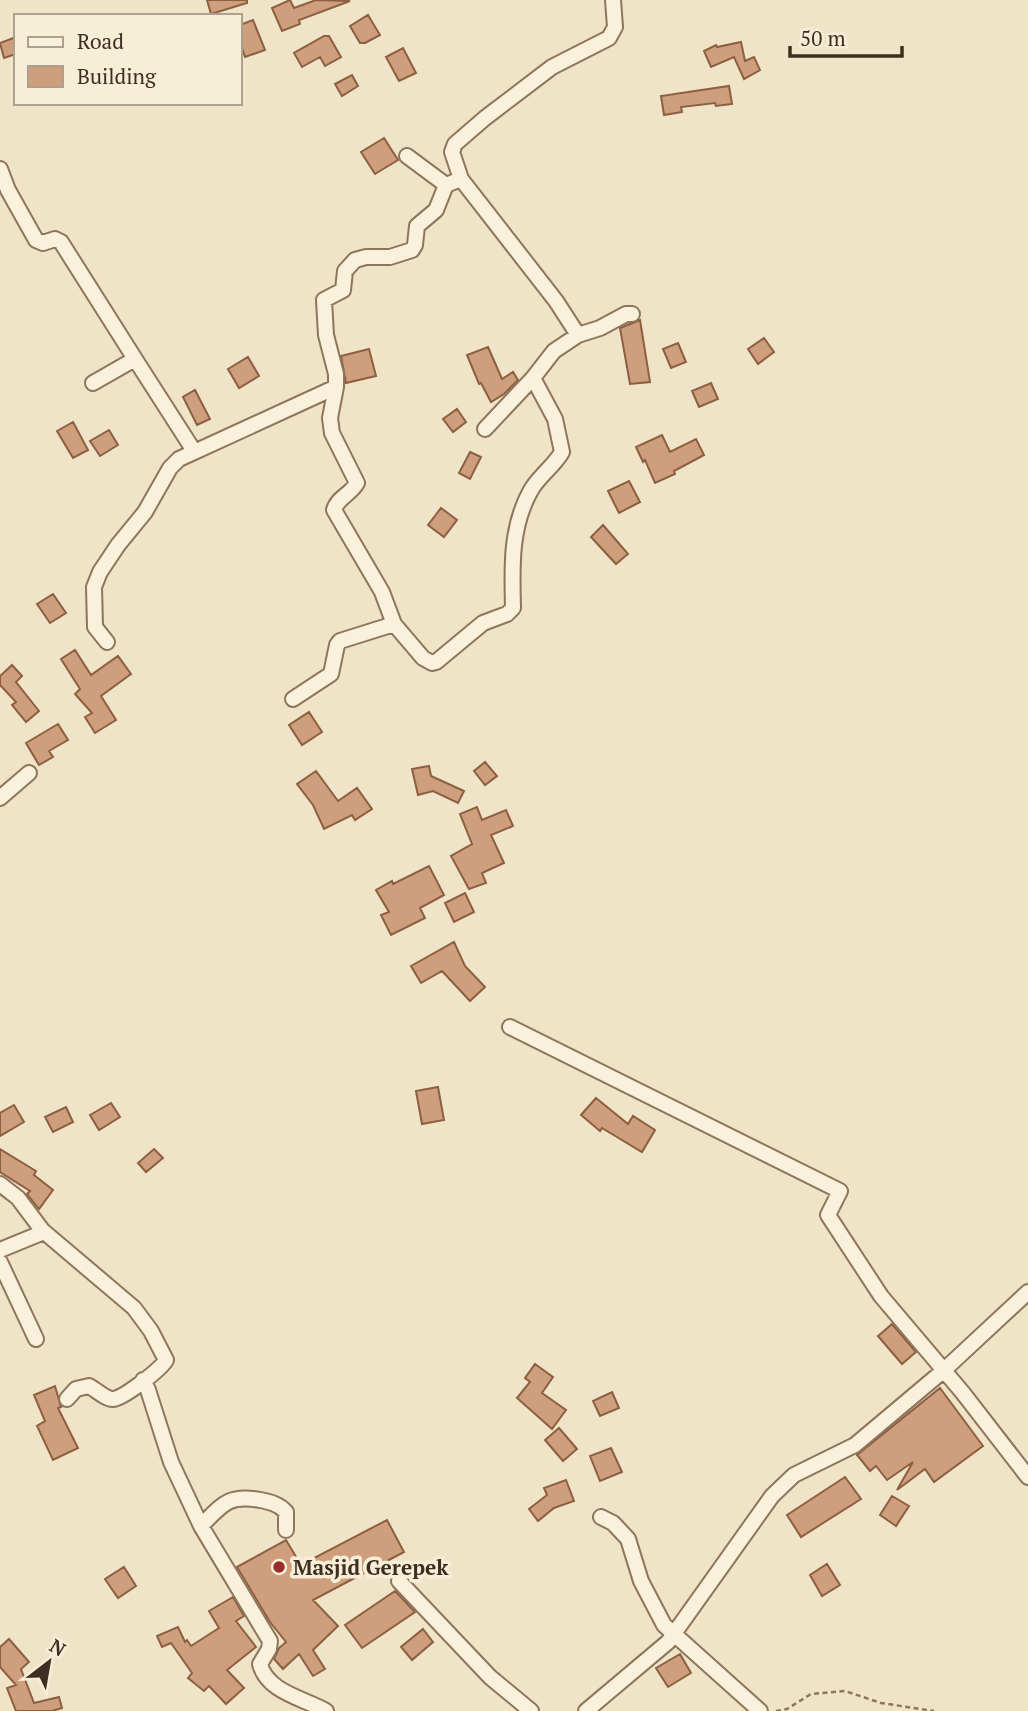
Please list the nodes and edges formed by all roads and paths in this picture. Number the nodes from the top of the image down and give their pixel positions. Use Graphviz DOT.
graph roads {
  1 [pos="613,0"];
  2 [pos="407,156"];
  3 [pos="0,169"];
  4 [pos="461,179"];
  5 [pos="446,186"];
  6 [pos="632,314"];
  7 [pos="578,335"];
  8 [pos="135,359"];
  9 [pos="533,378"];
  10 [pos="93,383"];
  11 [pos="335,387"];
  12 [pos="485,429"];
  13 [pos="194,451"];
  14 [pos="394,624"];
  15 [pos="107,642"];
  16 [pos="293,699"];
  17 [pos="29,773"];
  18 [pos="0,799"];
  19 [pos="510,1027"];
  20 [pos="0,1184"];
  21 [pos="44,1232"];
  22 [pos="0,1250"];
  23 [pos="0,1262"];
  24 [pos="1028,1292"];
  25 [pos="36,1339"];
  26 [pos="943,1371"];
  27 [pos="143,1380"];
  28 [pos="67,1399"];
  29 [pos="1028,1477"];
  30 [pos="601,1517"];
  31 [pos="201,1526"];
  32 [pos="286,1530"];
  33 [pos="399,1581"];
  34 [pos="675,1633"];
  35 [pos="327,1711"];
  36 [pos="531,1711"];
  37 [pos="586,1711"];
  38 [pos="760,1711"];
  39 [pos="776,1711"];
  40 [pos="934,1711"];
  1 -- 4 [label="street"];
  2 -- 5 [label="street"];
  3 -- 8 [label="street"];
  4 -- 5 [label="street"];
  4 -- 7 [label="street"];
  5 -- 11 [label="street"];
  6 -- 7 [label="street"];
  7 -- 9 [label="street"];
  8 -- 10 [label="street"];
  8 -- 13 [label="street"];
  9 -- 12 [label="street"];
  9 -- 14 [label="street"];
  11 -- 13 [label="street"];
  11 -- 14 [label="street"];
  13 -- 15 [label="street"];
  14 -- 16 [label="street"];
  17 -- 18 [label="street"];
  19 -- 26 [label="street"];
  20 -- 21 [label="street"];
  21 -- 22 [label="street"];
  21 -- 27 [label="street"];
  23 -- 25 [label="street"];
  24 -- 26 [label="street"];
  26 -- 29 [label="street"];
  26 -- 34 [label="street"];
  27 -- 28 [label="street"];
  27 -- 31 [label="street"];
  30 -- 34 [label="street"];
  31 -- 32 [label="street"];
  31 -- 35 [label="street"];
  33 -- 36 [label="street"];
  34 -- 37 [label="street"];
  34 -- 38 [label="street"];
  39 -- 40 [label="path"];
}
